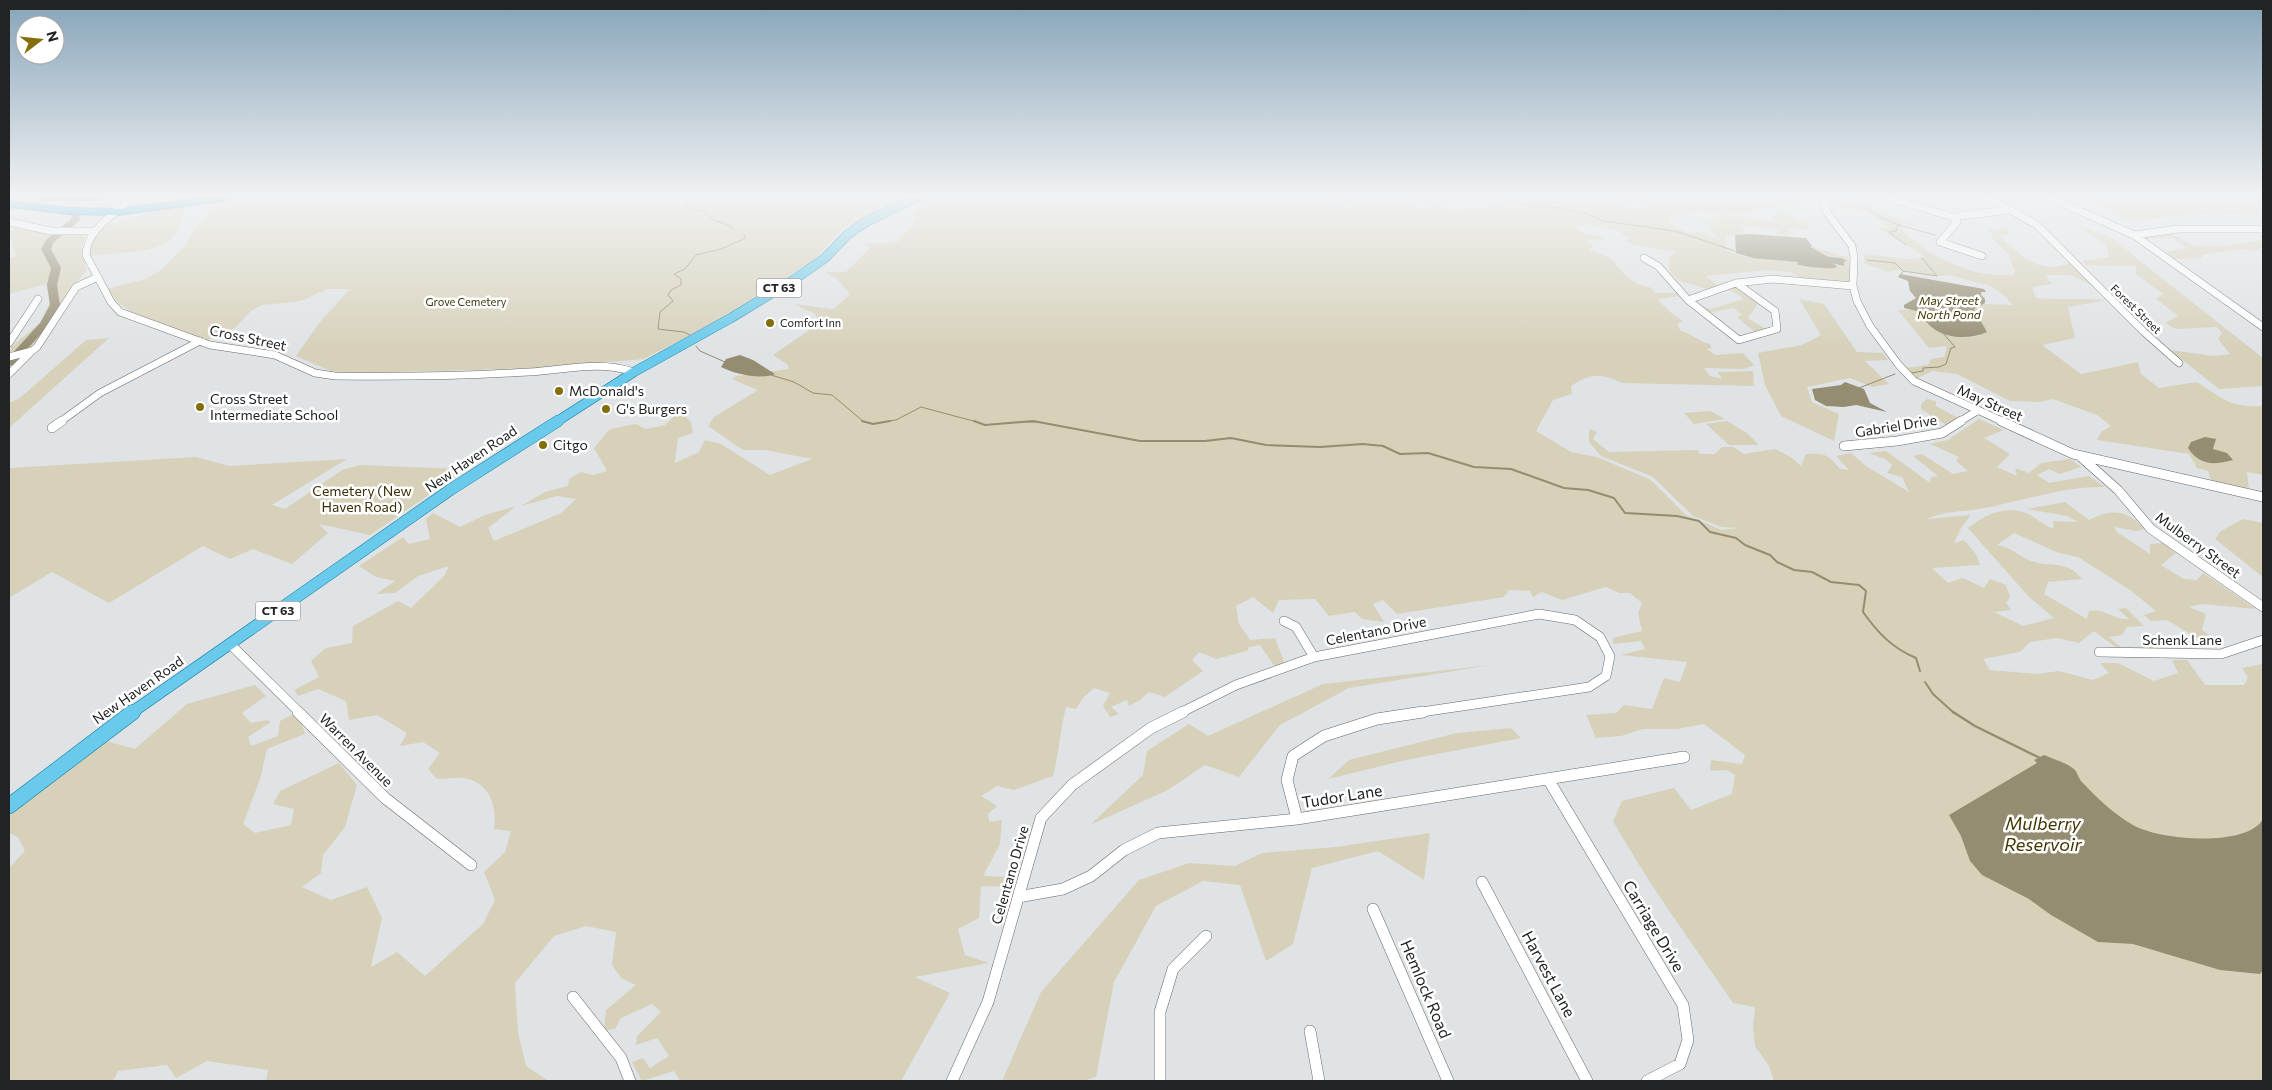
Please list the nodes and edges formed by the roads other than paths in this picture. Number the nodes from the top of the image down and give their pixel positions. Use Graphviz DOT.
graph roads {
  1 [pos="87,248"];
  2 [pos="835,248"];
  3 [pos="1853,248"];
  4 [pos="1958,248"];
  5 [pos="2060,248"];
  6 [pos="2152,248"];
  7 [pos="1982,256"];
  8 [pos="1644,258"];
  9 [pos="98,277"];
  10 [pos="1736,283"];
  11 [pos="1853,286"];
  12 [pos="38,299"];
  13 [pos="1688,300"];
  14 [pos="2263,327"];
  15 [pos="200,342"];
  16 [pos="9,343"];
  17 [pos="32,351"];
  18 [pos="10,356"];
  19 [pos="2179,362"];
  20 [pos="634,372"];
  21 [pos="9,374"];
  22 [pos="1977,411"];
  23 [pos="52,428"];
  24 [pos="1844,446"];
  25 [pos="2080,456"];
  26 [pos="2263,497"];
  27 [pos="2263,607"];
  28 [pos="1284,622"];
  29 [pos="2263,640"];
  30 [pos="230,644"];
  31 [pos="2099,652"];
  32 [pos="1314,657"];
  33 [pos="1684,757"];
  34 [pos="1548,779"];
  35 [pos="9,806"];
  36 [pos="1298,819"];
  37 [pos="471,865"];
  38 [pos="1482,882"];
  39 [pos="1018,897"];
  40 [pos="1373,909"];
  41 [pos="1206,936"];
  42 [pos="573,997"];
  43 [pos="1310,1031"];
  44 [pos="630,1081"];
  45 [pos="952,1081"];
  46 [pos="1160,1081"];
  47 [pos="1319,1081"];
  48 [pos="1448,1081"];
  49 [pos="1587,1081"];
  50 [pos="1646,1081"];
  1 -- 9 [label="street, Cross Street"];
  2 -- 20 [label="main road, New Haven Road / CT 63"];
  3 -- 11 [label="street, May Street"];
  4 -- 7 [label="street"];
  5 -- 19 [label="street, Forest Street"];
  6 -- 14 [label="street"];
  8 -- 13 [label="street"];
  9 -- 15 [label="street, Cross Street"];
  9 -- 17 [label="street"];
  10 -- 11 [label="street"];
  10 -- 13 [label="street"];
  10 -- 13 [label="street"];
  11 -- 22 [label="street, May Street"];
  12 -- 16 [label="street"];
  15 -- 20 [label="street, Cross Street"];
  15 -- 23 [label="street"];
  17 -- 18 [label="street"];
  17 -- 21 [label="street"];
  20 -- 30 [label="main road, New Haven Road / CT 63"];
  22 -- 24 [label="street, Gabriel Drive"];
  22 -- 25 [label="street, May Street"];
  25 -- 26 [label="street, May Street"];
  25 -- 27 [label="street, Mulberry Street"];
  28 -- 32 [label="street"];
  29 -- 31 [label="street, Schenk Lane"];
  30 -- 35 [label="main road, New Haven Road / CT 63"];
  30 -- 37 [label="street, Warren Avenue"];
  32 -- 36 [label="street, Celentano Drive"];
  32 -- 39 [label="street, Celentano Drive"];
  33 -- 34 [label="street, Tudor Lane"];
  34 -- 36 [label="street, Tudor Lane"];
  34 -- 50 [label="street, Carriage Drive"];
  36 -- 39 [label="street, Tudor Lane"];
  38 -- 49 [label="street, Harvest Lane"];
  39 -- 45 [label="street, Celentano Drive"];
  40 -- 48 [label="street, Hemlock Road"];
  41 -- 46 [label="street"];
  42 -- 44 [label="street"];
  43 -- 47 [label="street"];
}
